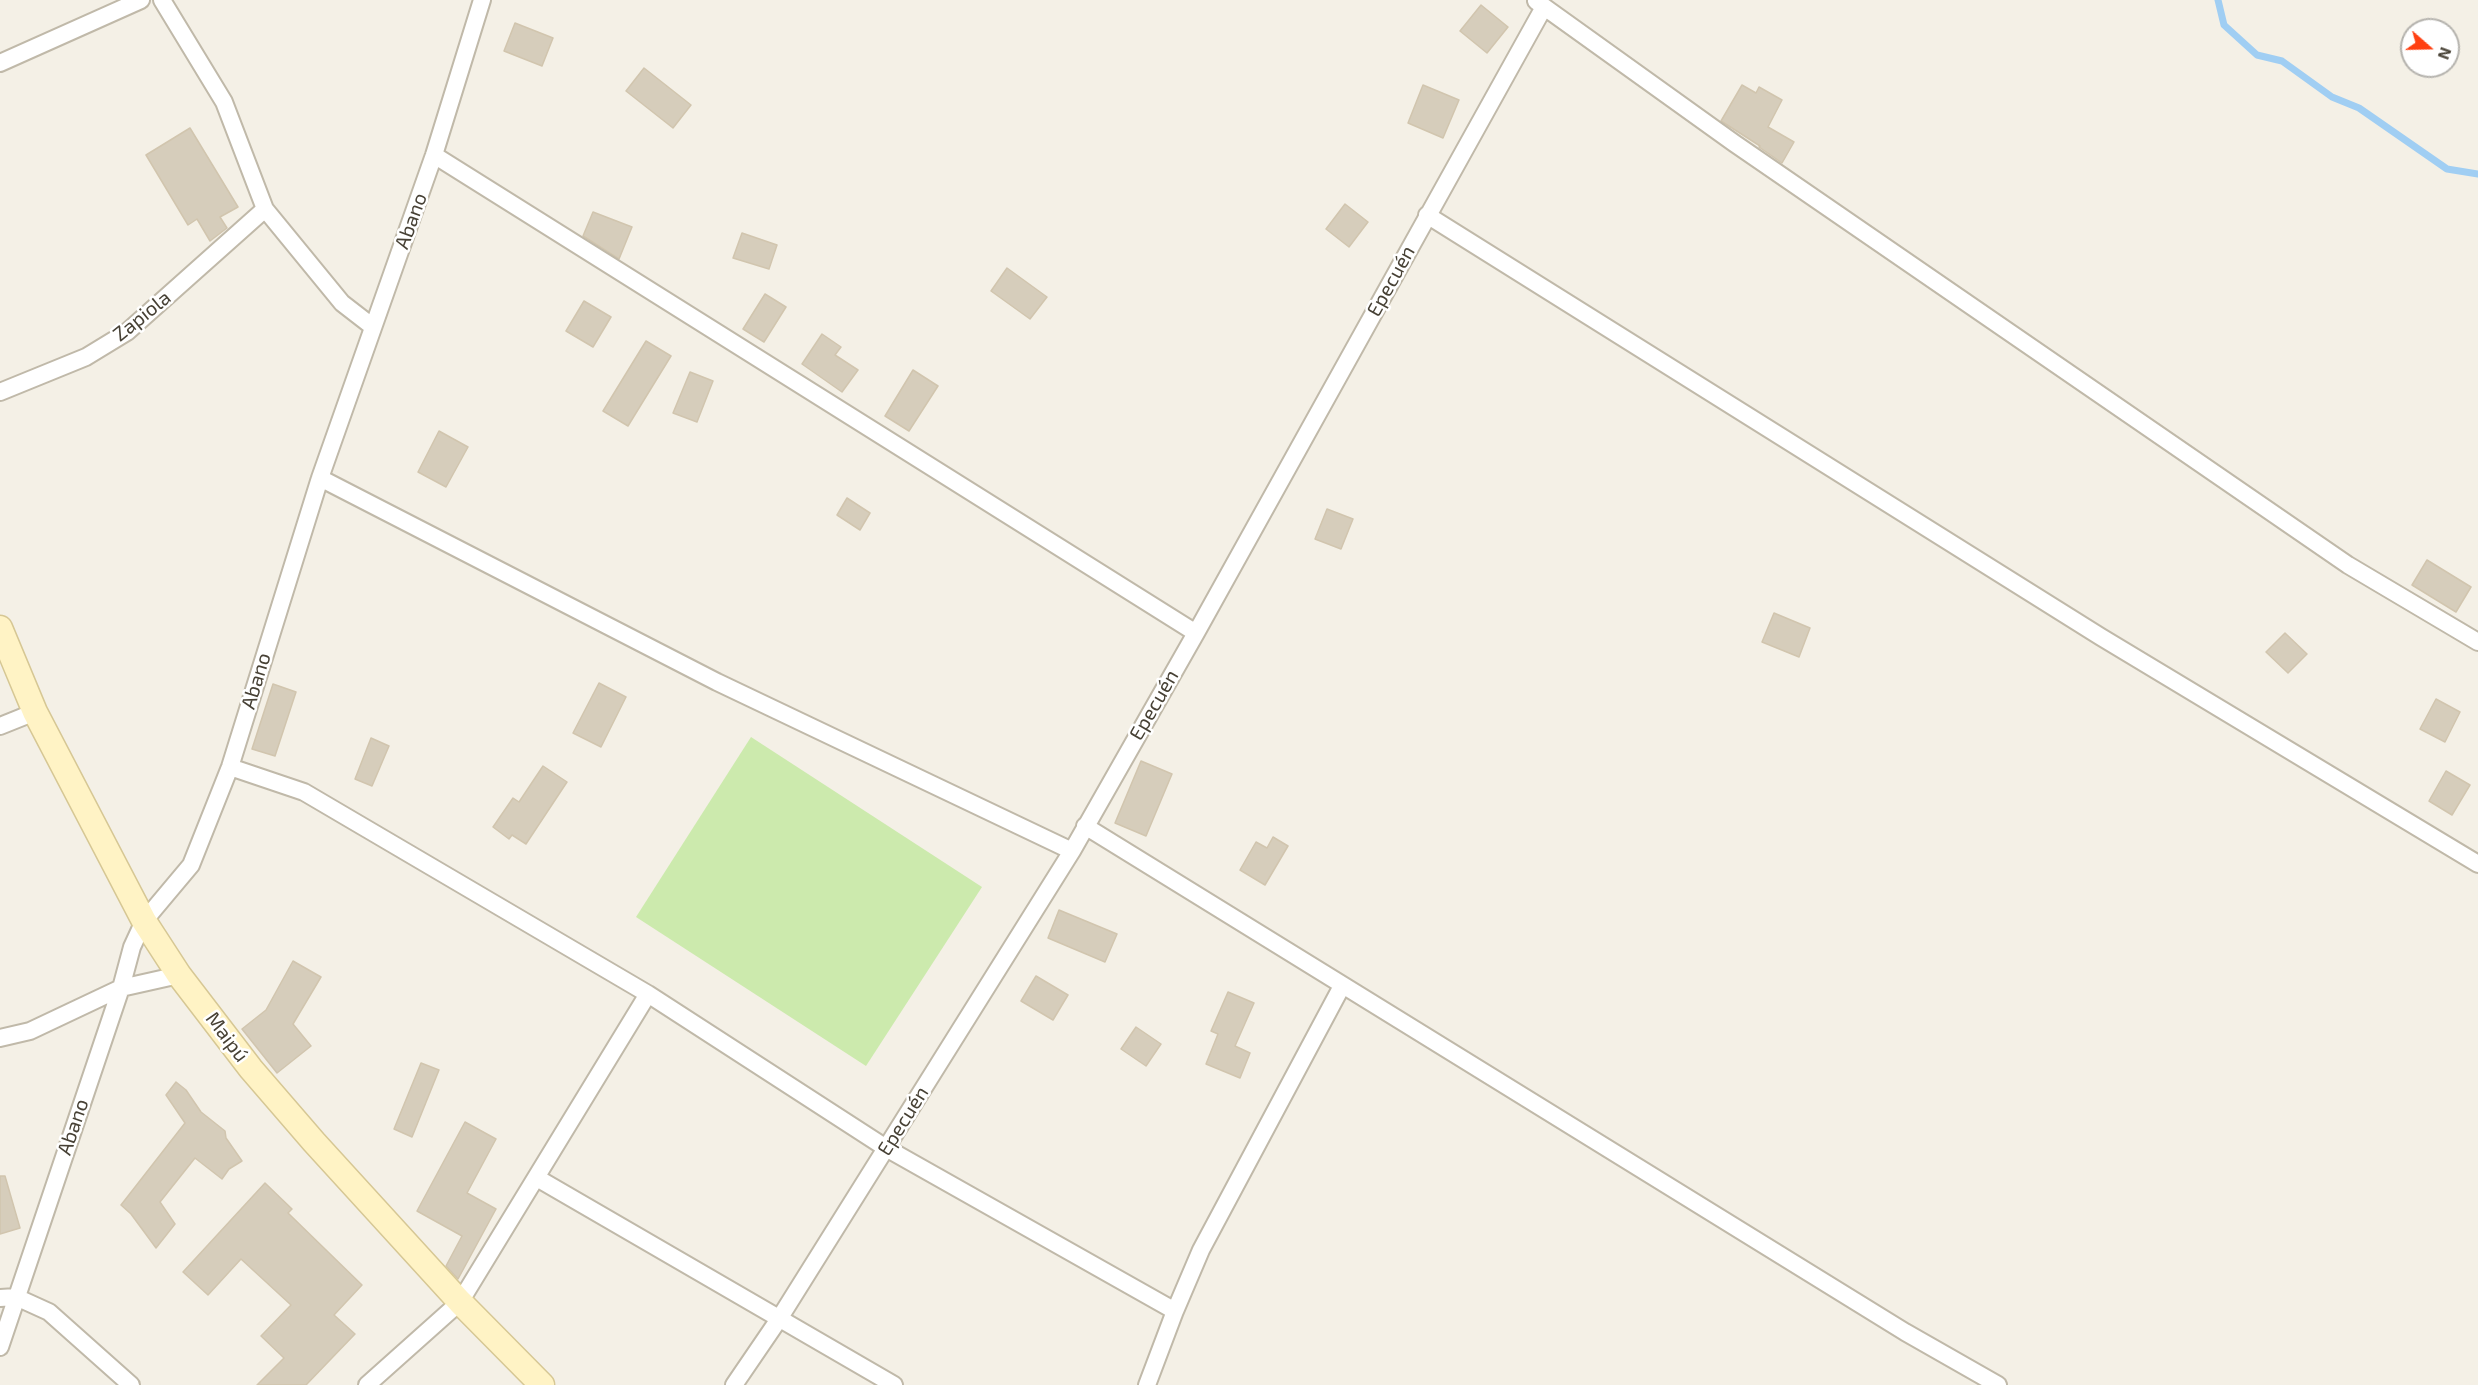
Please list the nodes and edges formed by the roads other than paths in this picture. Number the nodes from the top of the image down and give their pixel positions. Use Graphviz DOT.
graph roads {
  1 [pos="141,0"];
  2 [pos="162,0"];
  3 [pos="482,0"];
  4 [pos="1539,3"];
  5 [pos="0,63"];
  6 [pos="434,155"];
  7 [pos="265,209"];
  8 [pos="1427,214"];
  9 [pos="373,327"];
  10 [pos="0,392"];
  11 [pos="320,478"];
  12 [pos="0,628"];
  13 [pos="1196,633"];
  14 [pos="2478,642"];
  15 [pos="35,712"];
  16 [pos="0,726"];
  17 [pos="230,767"];
  18 [pos="1085,826"];
  19 [pos="1072,851"];
  20 [pos="2478,864"];
  21 [pos="144,921"];
  22 [pos="179,975"];
  23 [pos="1342,986"];
  24 [pos="121,988"];
  25 [pos="648,994"];
  26 [pos="0,1038"];
  27 [pos="886,1148"];
  28 [pos="537,1178"];
  29 [pos="8,1298"];
  30 [pos="460,1302"];
  31 [pos="1175,1311"];
  32 [pos="779,1319"];
  33 [pos="0,1347"];
  34 [pos="131,1385"];
  35 [pos="367,1385"];
  36 [pos="542,1385"];
  37 [pos="734,1385"];
  38 [pos="894,1385"];
  39 [pos="1147,1385"];
  40 [pos="1998,1385"];
  1 -- 5 [label="street"];
  2 -- 7 [label="street"];
  3 -- 6 [label="street, Abano"];
  4 -- 8 [label="street, Epecuén"];
  4 -- 14 [label="street"];
  6 -- 9 [label="street, Abano"];
  6 -- 13 [label="street"];
  7 -- 9 [label="street"];
  7 -- 10 [label="street, Zapiola"];
  8 -- 13 [label="street, Epecuén"];
  8 -- 20 [label="street"];
  9 -- 11 [label="street, Abano"];
  11 -- 17 [label="street, Abano"];
  11 -- 19 [label="street"];
  12 -- 15 [label="main road, Maipú"];
  13 -- 18 [label="street, Epecuén"];
  15 -- 16 [label="street"];
  15 -- 21 [label="main road, Maipú"];
  17 -- 21 [label="street, Abano"];
  17 -- 25 [label="street"];
  18 -- 19 [label="street, Epecuén"];
  18 -- 23 [label="street"];
  19 -- 27 [label="street, Epecuén"];
  21 -- 22 [label="main road, Maipú"];
  21 -- 24 [label="street, Abano"];
  22 -- 24 [label="street"];
  22 -- 30 [label="main road, Maipú"];
  23 -- 31 [label="street"];
  23 -- 40 [label="street"];
  24 -- 26 [label="street"];
  24 -- 29 [label="street, Abano"];
  25 -- 27 [label="street"];
  25 -- 28 [label="street"];
  27 -- 31 [label="street"];
  27 -- 32 [label="street, Epecuén"];
  28 -- 30 [label="street"];
  28 -- 32 [label="street"];
  29 -- 33 [label="street, Abano"];
  29 -- 34 [label="street"];
  30 -- 35 [label="street"];
  30 -- 36 [label="main road, Maipú"];
  31 -- 39 [label="street"];
  32 -- 37 [label="street, Epecuén"];
  32 -- 38 [label="street"];
}
